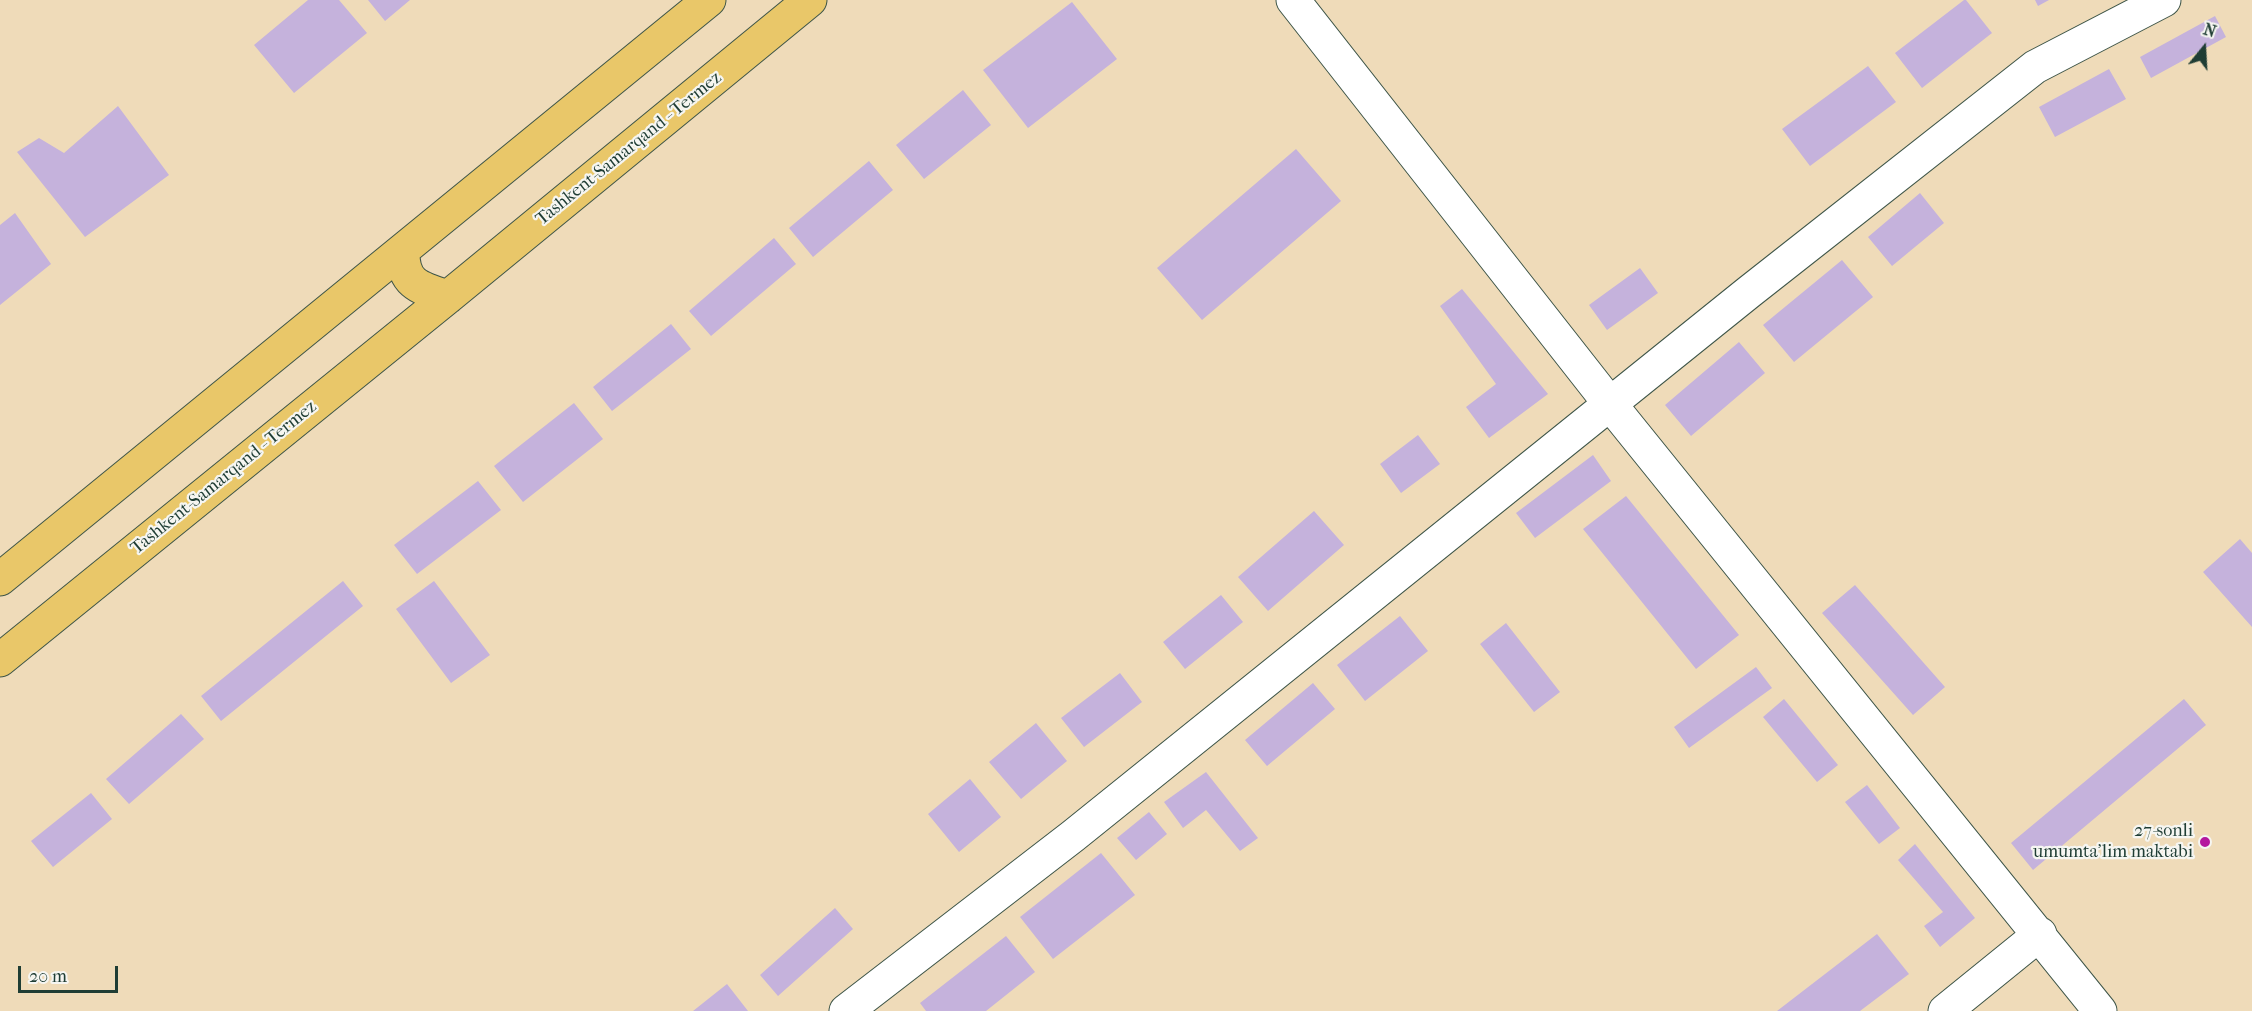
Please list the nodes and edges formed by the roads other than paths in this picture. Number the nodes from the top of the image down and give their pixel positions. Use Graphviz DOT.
graph roads {
  1 [pos="709,0"];
  2 [pos="810,0"];
  3 [pos="1293,0"];
  4 [pos="2164,0"];
  5 [pos="402,250"];
  6 [pos="448,297"];
  7 [pos="1610,404"];
  8 [pos="0,579"];
  9 [pos="0,660"];
  10 [pos="2040,934"];
  11 [pos="846,1011"];
  12 [pos="1945,1011"];
  13 [pos="2100,1011"];
  1 -- 5 [label="highway"];
  2 -- 6 [label="highway, Tashkent-Samarqand - Termez"];
  3 -- 7 [label="street"];
  4 -- 7 [label="street"];
  5 -- 6 [label="highway"];
  5 -- 8 [label="highway"];
  6 -- 9 [label="highway, Tashkent-Samarqand - Termez"];
  7 -- 10 [label="street"];
  7 -- 11 [label="street"];
  10 -- 12 [label="street"];
  10 -- 13 [label="street"];
}
